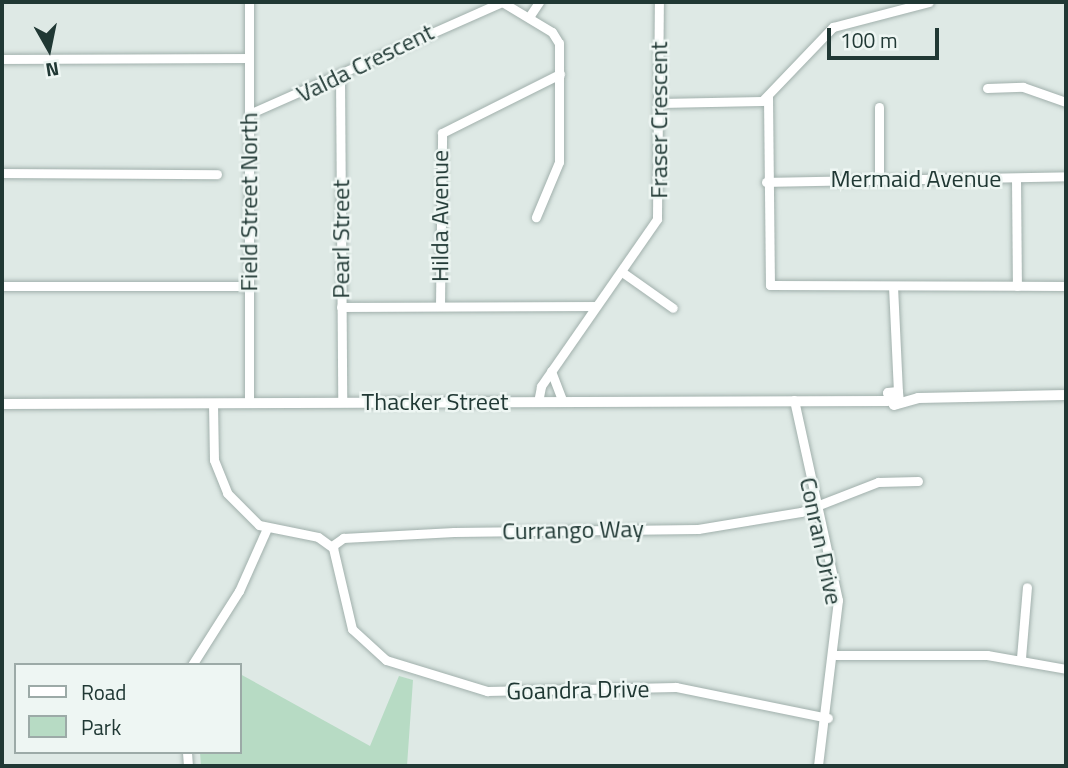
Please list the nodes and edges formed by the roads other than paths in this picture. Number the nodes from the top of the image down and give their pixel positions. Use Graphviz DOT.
graph roads {
  1 [pos="539,2"];
  2 [pos="659,2"];
  3 [pos="929,2"];
  4 [pos="251,3"];
  5 [pos="529,17"];
  6 [pos="249,58"];
  7 [pos="2,59"];
  8 [pos="560,74"];
  9 [pos="340,75"];
  10 [pos="987,88"];
  11 [pos="768,97"];
  12 [pos="1066,102"];
  13 [pos="660,103"];
  14 [pos="879,107"];
  15 [pos="249,114"];
  16 [pos="2,173"];
  17 [pos="217,174"];
  18 [pos="1066,176"];
  19 [pos="879,177"];
  20 [pos="1016,179"];
  21 [pos="766,182"];
  22 [pos="536,217"];
  23 [pos="622,272"];
  24 [pos="2,286"];
  25 [pos="248,286"];
  26 [pos="893,286"];
  27 [pos="1017,286"];
  28 [pos="1066,286"];
  29 [pos="440,306"];
  30 [pos="594,306"];
  31 [pos="341,307"];
  32 [pos="673,308"];
  33 [pos="551,372"];
  34 [pos="894,396"];
  35 [pos="1066,396"];
  36 [pos="794,400"];
  37 [pos="213,402"];
  38 [pos="249,402"];
  39 [pos="342,402"];
  40 [pos="538,402"];
  41 [pos="563,402"];
  42 [pos="2,404"];
  43 [pos="918,481"];
  44 [pos="814,503"];
  45 [pos="267,528"];
  46 [pos="332,546"];
  47 [pos="1027,587"];
  48 [pos="836,655"];
  49 [pos="1021,658"];
  50 [pos="193,663"];
  51 [pos="1066,669"];
  52 [pos="828,718"];
  53 [pos="818,766"];
  1 -- 5 [label="street"];
  2 -- 13 [label="street, Fraser Crescent"];
  3 -- 11 [label="street"];
  4 -- 6 [label="street, Field Street North"];
  5 -- 8 [label="street, Valda Crescent"];
  5 -- 9 [label="street, Valda Crescent"];
  6 -- 7 [label="street"];
  6 -- 15 [label="street, Field Street North"];
  8 -- 22 [label="street, Valda Crescent"];
  8 -- 29 [label="street, Hilda Avenue"];
  9 -- 15 [label="street, Valda Crescent"];
  9 -- 31 [label="street, Pearl Street"];
  10 -- 12 [label="street"];
  11 -- 13 [label="street"];
  11 -- 21 [label="street"];
  13 -- 23 [label="street, Fraser Crescent"];
  14 -- 19 [label="street"];
  15 -- 25 [label="street, Field Street North"];
  16 -- 17 [label="street"];
  18 -- 20 [label="street, Mermaid Avenue"];
  19 -- 20 [label="street, Mermaid Avenue"];
  19 -- 21 [label="street, Mermaid Avenue"];
  20 -- 27 [label="street"];
  21 -- 26 [label="street"];
  23 -- 30 [label="street, Fraser Crescent"];
  23 -- 32 [label="street"];
  24 -- 25 [label="street"];
  25 -- 38 [label="street, Field Street North"];
  26 -- 27 [label="street"];
  26 -- 34 [label="street"];
  27 -- 28 [label="street"];
  29 -- 30 [label="street"];
  29 -- 31 [label="street"];
  30 -- 33 [label="street, Fraser Crescent"];
  31 -- 39 [label="street, Pearl Street"];
  33 -- 40 [label="street, Fraser Crescent"];
  33 -- 41 [label="street"];
  34 -- 35 [label="street, Thacker Street"];
  34 -- 36 [label="street, Thacker Street"];
  36 -- 41 [label="street, Thacker Street"];
  36 -- 44 [label="street, Conran Drive"];
  37 -- 38 [label="street, Thacker Street"];
  37 -- 42 [label="street, Thacker Street"];
  37 -- 45 [label="street"];
  38 -- 39 [label="street, Thacker Street"];
  39 -- 40 [label="street, Thacker Street"];
  40 -- 41 [label="street, Thacker Street"];
  43 -- 44 [label="street, Currango Way"];
  44 -- 46 [label="street, Currango Way"];
  44 -- 48 [label="street, Conran Drive"];
  45 -- 46 [label="street"];
  45 -- 50 [label="street"];
  46 -- 52 [label="street, Goandra Drive"];
  47 -- 49 [label="street"];
  48 -- 49 [label="street"];
  48 -- 52 [label="street, Conran Drive"];
  49 -- 51 [label="street"];
  52 -- 53 [label="street, Conran Drive"];
}
